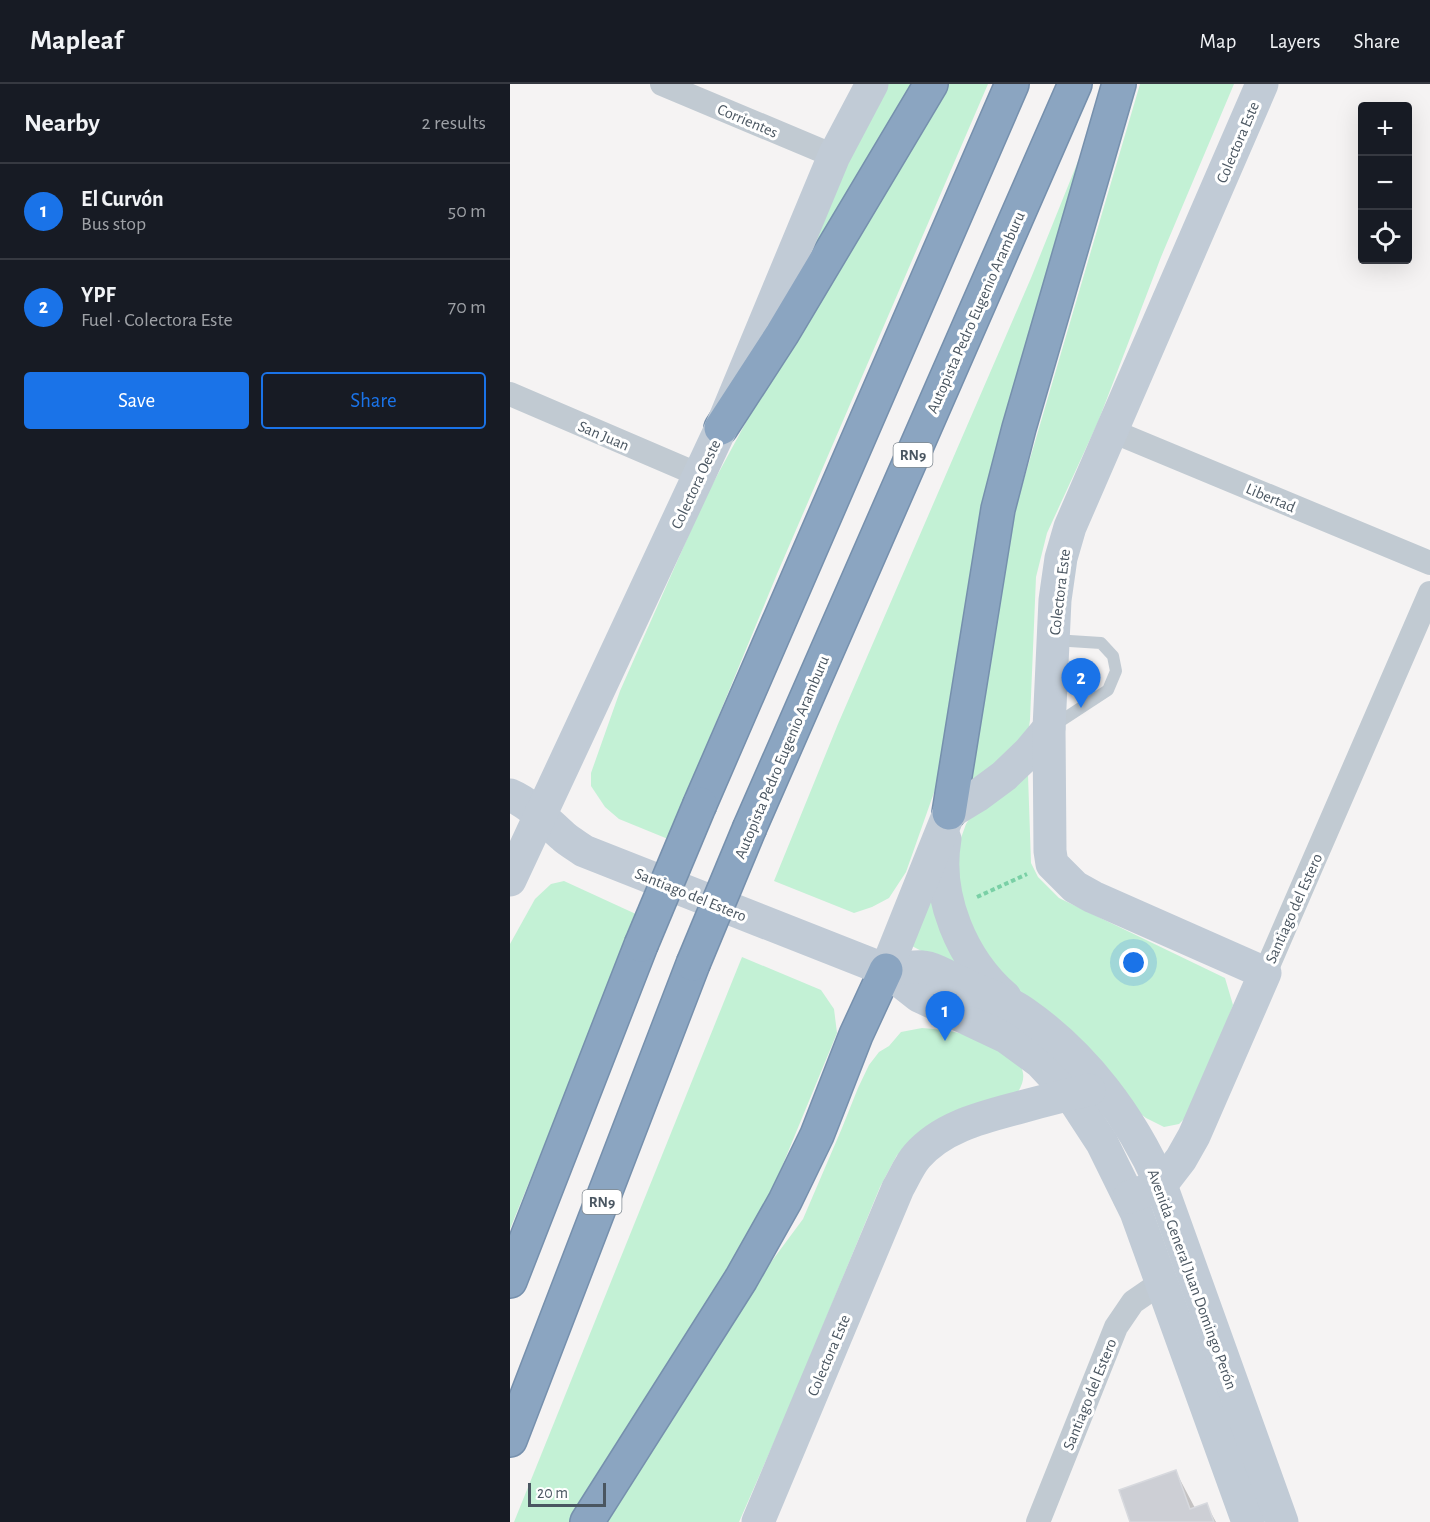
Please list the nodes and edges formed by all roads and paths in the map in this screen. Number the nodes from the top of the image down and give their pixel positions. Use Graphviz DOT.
graph roads {
  1 [pos="662,84"];
  2 [pos="872,84"];
  3 [pos="931,84"];
  4 [pos="1012,84"];
  5 [pos="1075,84"];
  6 [pos="1119,84"];
  7 [pos="1262,84"];
  8 [pos="834,156"];
  9 [pos="510,394"];
  10 [pos="721,428"];
  11 [pos="1112,431"];
  12 [pos="699,475"];
  13 [pos="1430,563"];
  14 [pos="1430,593"];
  15 [pos="1053,640"];
  16 [pos="1049,728"];
  17 [pos="510,795"];
  18 [pos="949,813"];
  19 [pos="540,815"];
  20 [pos="1028,873"];
  21 [pos="510,880"];
  22 [pos="976,897"];
  23 [pos="886,970"];
  24 [pos="1265,972"];
  25 [pos="1021,1010"];
  26 [pos="1102,1087"];
  27 [pos="1070,1094"];
  28 [pos="1161,1185"];
  29 [pos="1129,1197"];
  30 [pos="510,1281"];
  31 [pos="1162,1281"];
  32 [pos="510,1440"];
  33 [pos="587,1522"];
  34 [pos="758,1522"];
  35 [pos="1038,1522"];
  36 [pos="1248,1522"];
  37 [pos="1282,1522"];
  1 -- 8 [label="street, Corrientes"];
  2 -- 8 [label="main road, Colectora Oeste"];
  3 -- 10 [label="highway"];
  4 -- 30 [label="highway, bridge"];
  5 -- 32 [label="highway, Autopista Pedro Eugenio Aramburu / RN9, bridge"];
  6 -- 18 [label="highway"];
  7 -- 11 [label="main road, Colectora Este"];
  8 -- 10 [label="main road, Colectora Oeste"];
  9 -- 12 [label="street, San Juan"];
  10 -- 12 [label="main road, Colectora Oeste"];
  11 -- 13 [label="street, Libertad"];
  11 -- 15 [label="main road, Colectora Este"];
  12 -- 19 [label="main road, Colectora Oeste"];
  14 -- 24 [label="street, Santiago del Estero"];
  15 -- 16 [label="main road, Colectora Este"];
  15 -- 16 [label="lane"];
  16 -- 18 [label="main road"];
  16 -- 24 [label="main road, Colectora Este"];
  17 -- 19 [label="main road, Santiago del Estero"];
  18 -- 23 [label="main road"];
  18 -- 25 [label="main road"];
  19 -- 21 [label="main road, Colectora Oeste"];
  19 -- 23 [label="main road, Santiago del Estero"];
  20 -- 22 [label="path"];
  23 -- 25 [label="main road, Avenida General Juan Domingo Perón"];
  23 -- 27 [label="main road, Avenida General Juan Domingo Perón"];
  23 -- 33 [label="highway"];
  24 -- 28 [label="main road, Santiago del Estero"];
  25 -- 26 [label="main road, Avenida General Juan Domingo Perón"];
  26 -- 27 [label="main road, Colectora Este"];
  26 -- 28 [label="main road, Avenida General Juan Domingo Perón"];
  27 -- 29 [label="main road, Avenida General Juan Domingo Perón"];
  27 -- 34 [label="main road, Colectora Este"];
  28 -- 29 [label="main road"];
  28 -- 37 [label="main road, Avenida General Juan Domingo Perón"];
  29 -- 31 [label="main road, Avenida General Juan Domingo Perón"];
  31 -- 35 [label="street, Santiago del Estero"];
  31 -- 36 [label="main road, Avenida General Juan Domingo Perón"];
}
